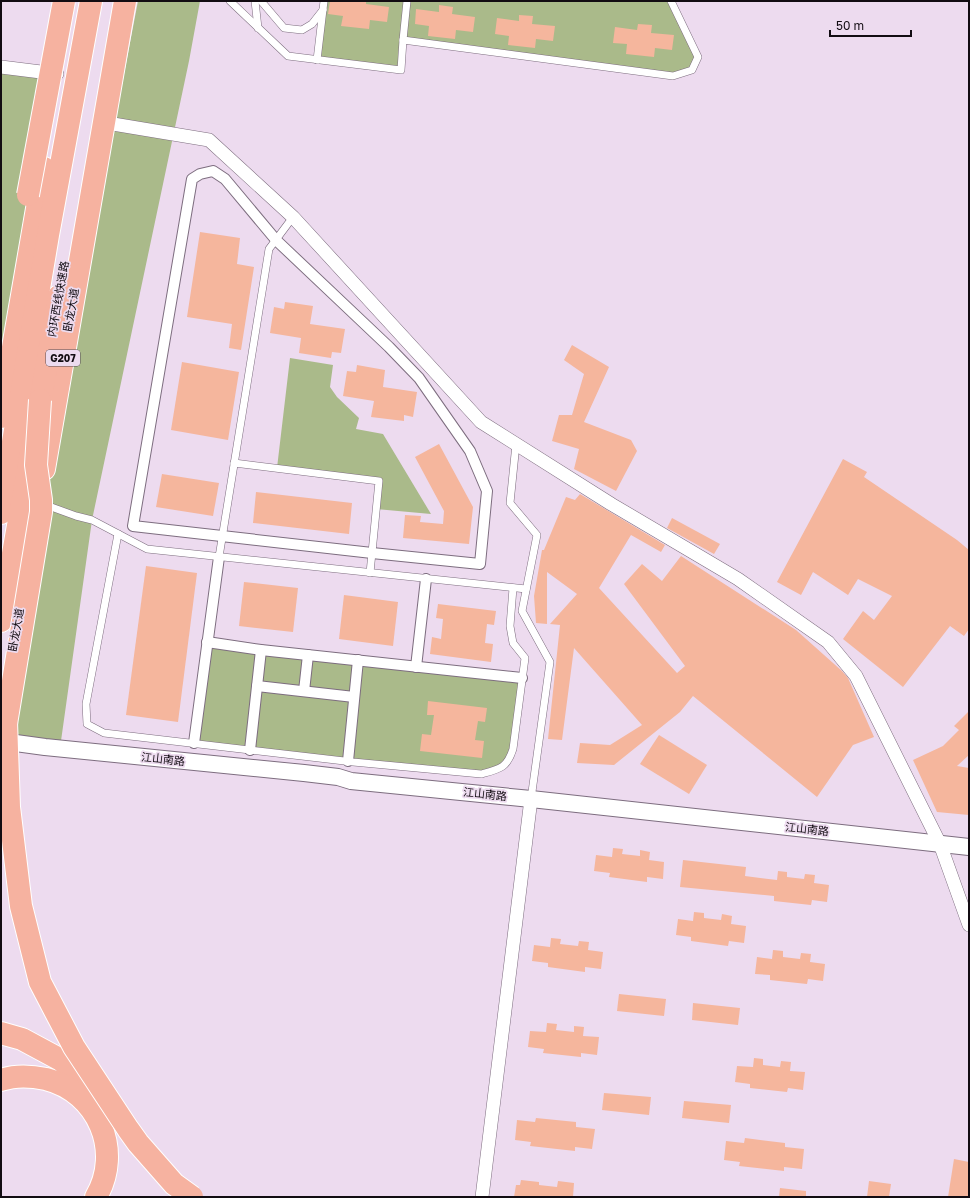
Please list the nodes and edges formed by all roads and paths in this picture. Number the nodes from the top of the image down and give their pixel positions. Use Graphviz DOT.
graph roads {
  1 [pos="64,1"];
  2 [pos="74,1"];
  3 [pos="91,1"];
  4 [pos="112,1"];
  5 [pos="125,1"];
  6 [pos="134,1"];
  7 [pos="230,1"];
  8 [pos="255,1"];
  9 [pos="261,1"];
  10 [pos="324,1"];
  11 [pos="407,1"];
  12 [pos="671,1"];
  13 [pos="323,10"];
  14 [pos="258,28"];
  15 [pos="403,40"];
  16 [pos="317,60"];
  17 [pos="1,67"];
  18 [pos="60,74"];
  19 [pos="113,124"];
  20 [pos="293,216"];
  21 [pos="276,240"];
  22 [pos="78,271"];
  23 [pos="8,374"];
  24 [pos="40,400"];
  25 [pos="2,403"];
  26 [pos="516,444"];
  27 [pos="234,463"];
  28 [pos="38,502"];
  29 [pos="1,513"];
  30 [pos="118,534"];
  31 [pos="222,537"];
  32 [pos="372,553"];
  33 [pos="219,557"];
  34 [pos="370,573"];
  35 [pos="426,579"];
  36 [pos="513,588"];
  37 [pos="526,589"];
  38 [pos="1,621"];
  39 [pos="207,642"];
  40 [pos="262,650"];
  41 [pos="308,655"];
  42 [pos="358,660"];
  43 [pos="416,667"];
  44 [pos="522,678"];
  45 [pos="258,686"];
  46 [pos="304,691"];
  47 [pos="354,697"];
  48 [pos="3,725"];
  49 [pos="194,744"];
  50 [pos="250,750"];
  51 [pos="1,751"];
  52 [pos="348,761"];
  53 [pos="530,799"];
  54 [pos="940,844"];
  55 [pos="969,847"];
  56 [pos="969,925"];
  57 [pos="1,1034"];
  58 [pos="1,1080"];
  59 [pos="128,1130"];
  60 [pos="96,1197"];
  61 [pos="192,1197"];
  62 [pos="482,1197"];
  1 -- 23 [label="highway, bridge"];
  2 -- 18 [label="highway"];
  3 -- 29 [label="highway, 内环西线快速路"];
  4 -- 24 [label="highway, 内环西线快速路"];
  5 -- 22 [label="highway, 卧龙大道 / G207"];
  6 -- 19 [label="highway"];
  7 -- 14 [label="lane"];
  8 -- 14 [label="lane"];
  9 -- 13 [label="lane"];
  10 -- 13 [label="lane"];
  11 -- 15 [label="lane"];
  12 -- 15 [label="lane"];
  13 -- 16 [label="lane"];
  14 -- 16 [label="lane"];
  15 -- 16 [label="lane"];
  17 -- 18 [label="street"];
  18 -- 23 [label="highway"];
  19 -- 20 [label="street"];
  19 -- 22 [label="highway"];
  20 -- 21 [label="lane"];
  20 -- 26 [label="street"];
  21 -- 27 [label="lane"];
  21 -- 31 [label="street"];
  21 -- 32 [label="street"];
  22 -- 28 [label="highway, 卧龙大道 / G207"];
  23 -- 25 [label="highway"];
  24 -- 38 [label="highway, 内环西线快速路, bridge"];
  24 -- 48 [label="highway, bridge"];
  26 -- 37 [label="lane"];
  26 -- 54 [label="street"];
  27 -- 31 [label="lane"];
  27 -- 32 [label="lane"];
  28 -- 30 [label="lane"];
  28 -- 48 [label="highway, 卧龙大道 / G207"];
  30 -- 33 [label="lane"];
  30 -- 49 [label="lane"];
  31 -- 32 [label="street"];
  31 -- 33 [label="lane"];
  32 -- 34 [label="lane"];
  33 -- 34 [label="lane"];
  33 -- 39 [label="street"];
  34 -- 35 [label="lane"];
  35 -- 36 [label="lane"];
  35 -- 43 [label="street"];
  36 -- 37 [label="lane"];
  36 -- 44 [label="lane"];
  37 -- 53 [label="lane"];
  39 -- 40 [label="street"];
  39 -- 49 [label="street"];
  40 -- 41 [label="street"];
  40 -- 45 [label="street"];
  41 -- 42 [label="street"];
  41 -- 46 [label="street"];
  42 -- 43 [label="street"];
  42 -- 47 [label="street"];
  43 -- 44 [label="street"];
  44 -- 52 [label="lane"];
  45 -- 46 [label="street"];
  45 -- 50 [label="street"];
  46 -- 47 [label="street"];
  47 -- 52 [label="street"];
  48 -- 51 [label="highway, bridge"];
  48 -- 53 [label="street, 江山南路"];
  48 -- 59 [label="highway, bridge"];
  49 -- 50 [label="lane"];
  50 -- 52 [label="lane"];
  53 -- 54 [label="street, 江山南路"];
  53 -- 62 [label="street"];
  54 -- 55 [label="street, 江山南路"];
  54 -- 56 [label="street"];
  57 -- 59 [label="highway, bridge"];
  58 -- 60 [label="highway"];
  59 -- 61 [label="highway, bridge"];
}
